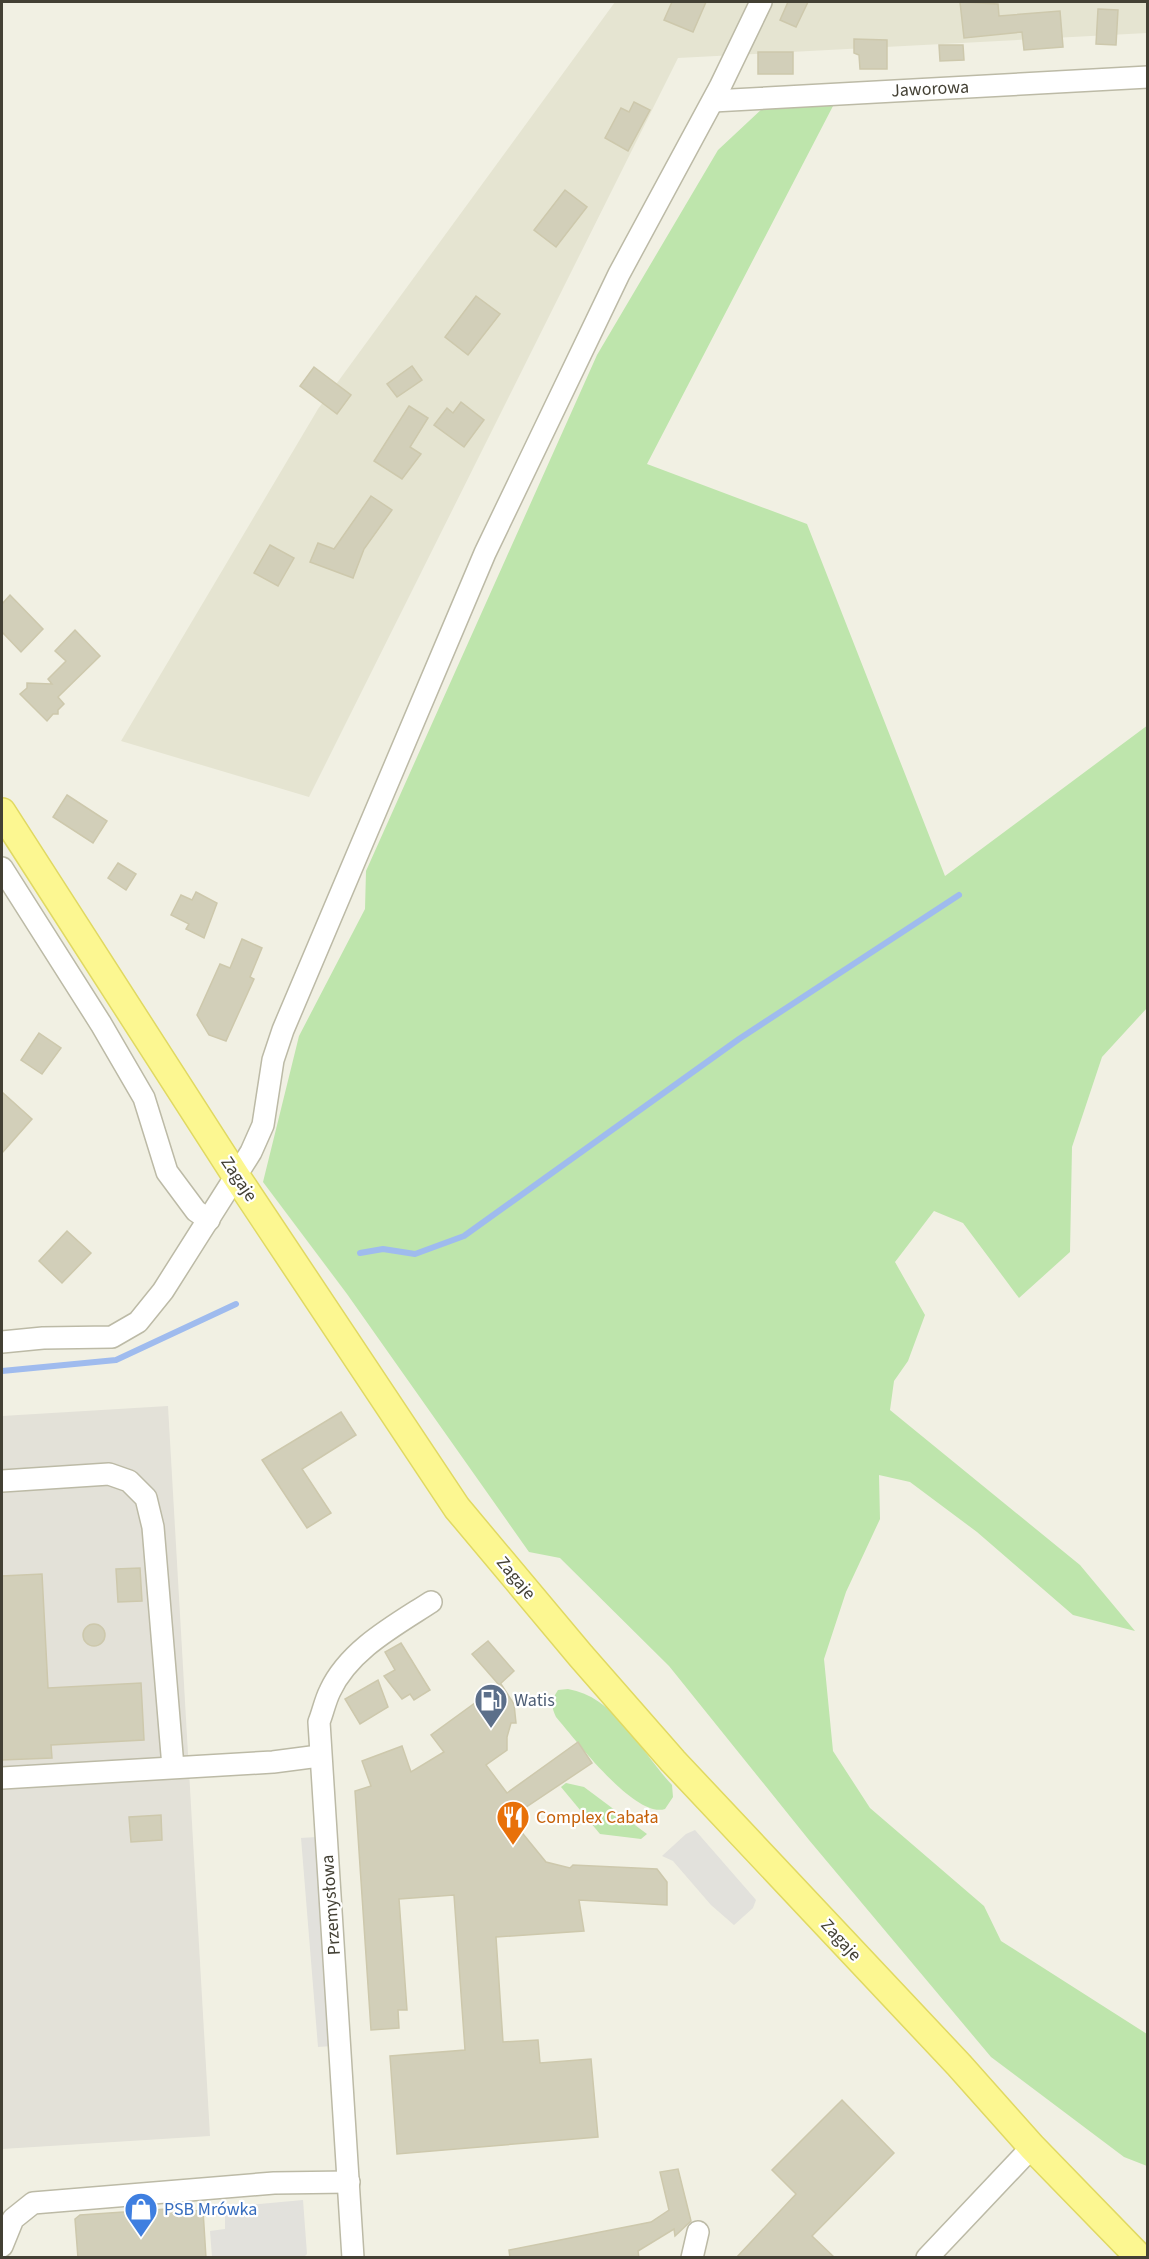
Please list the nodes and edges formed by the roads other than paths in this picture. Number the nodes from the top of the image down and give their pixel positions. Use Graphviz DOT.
graph roads {
  1 [pos="761,2"];
  2 [pos="1148,77"];
  3 [pos="713,101"];
  4 [pos="2,812"];
  5 [pos="2,868"];
  6 [pos="236,1176"];
  7 [pos="209,1220"];
  8 [pos="2,1342"];
  9 [pos="2,1481"];
  10 [pos="431,1602"];
  11 [pos="319,1756"];
  12 [pos="173,1767"];
  13 [pos="2,1778"];
  14 [pos="1032,2147"];
  15 [pos="349,2182"];
  16 [pos="698,2232"];
  17 [pos="2,2246"];
  18 [pos="353,2258"];
  19 [pos="692,2258"];
  20 [pos="927,2258"];
  21 [pos="1140,2258"];
  1 -- 3 [label="street"];
  2 -- 3 [label="street, Jaworowa"];
  3 -- 6 [label="street"];
  4 -- 6 [label="main road, Zagaje"];
  5 -- 7 [label="street"];
  6 -- 7 [label="street"];
  6 -- 14 [label="main road, Zagaje"];
  7 -- 8 [label="street"];
  9 -- 12 [label="street"];
  10 -- 11 [label="street, Przemysłowa"];
  11 -- 12 [label="street"];
  11 -- 15 [label="street, Przemysłowa"];
  12 -- 13 [label="street"];
  14 -- 20 [label="street"];
  14 -- 21 [label="main road, Zagaje"];
  15 -- 17 [label="street"];
  15 -- 18 [label="street, Przemysłowa"];
  16 -- 19 [label="street"];
}
